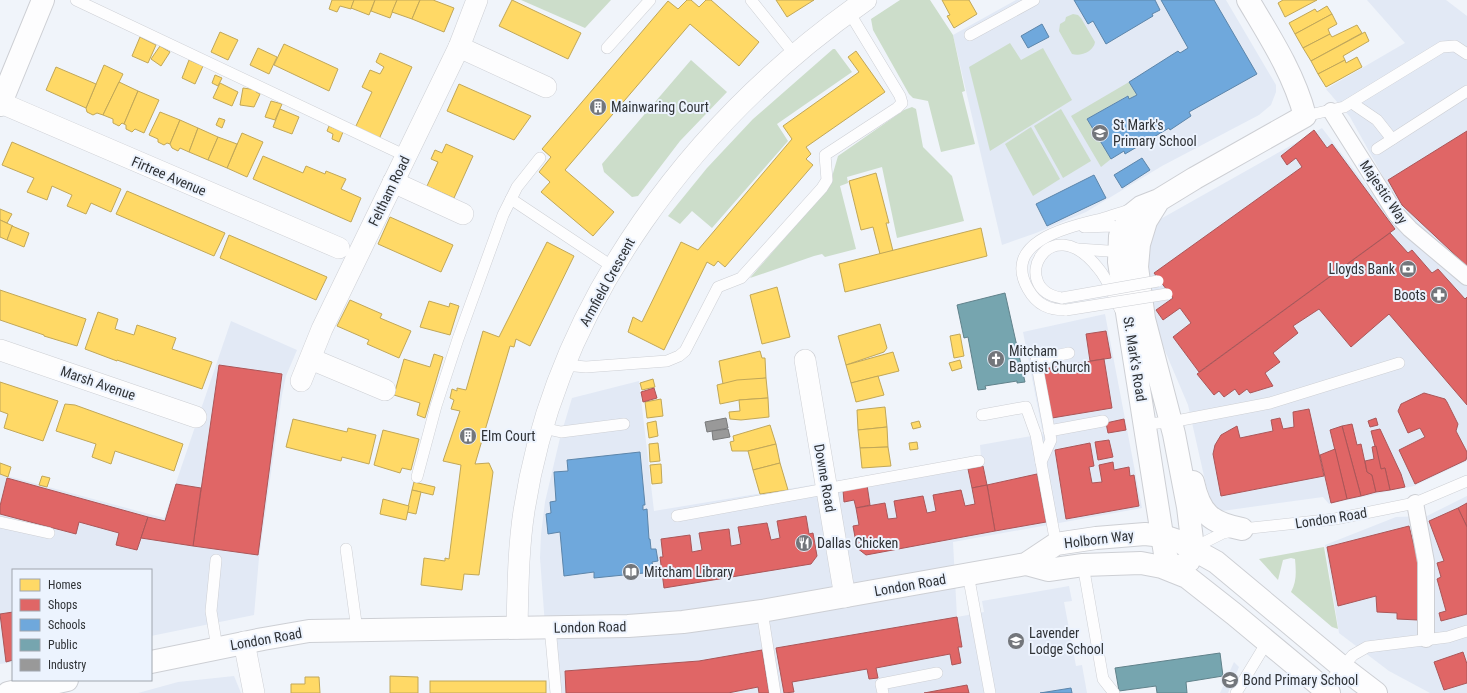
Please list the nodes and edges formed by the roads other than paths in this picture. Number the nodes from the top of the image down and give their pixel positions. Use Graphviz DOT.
graph roads {
  1 [pos="43,0"];
  2 [pos="76,0"];
  3 [pos="477,0"];
  4 [pos="650,0"];
  5 [pos="751,0"];
  6 [pos="866,0"];
  7 [pos="1034,0"];
  8 [pos="1248,0"];
  9 [pos="849,12"];
  10 [pos="970,35"];
  11 [pos="459,47"];
  12 [pos="607,48"];
  13 [pos="1467,54"];
  14 [pos="795,55"];
  15 [pos="546,87"];
  16 [pos="1467,92"];
  17 [pos="1352,102"];
  18 [pos="0,104"];
  19 [pos="1331,111"];
  20 [pos="1305,116"];
  21 [pos="1392,139"];
  22 [pos="1377,149"];
  23 [pos="406,156"];
  24 [pos="540,158"];
  25 [pos="393,182"];
  26 [pos="511,199"];
  27 [pos="1150,204"];
  28 [pos="463,214"];
  29 [pos="1070,226"];
  30 [pos="1127,242"];
  31 [pos="338,248"];
  32 [pos="1078,249"];
  33 [pos="613,267"];
  34 [pos="1467,277"];
  35 [pos="1158,281"];
  36 [pos="1167,294"];
  37 [pos="1131,332"];
  38 [pos="0,350"];
  39 [pos="1069,353"];
  40 [pos="311,359"];
  41 [pos="805,360"];
  42 [pos="1399,363"];
  43 [pos="564,365"];
  44 [pos="300,381"];
  45 [pos="385,390"];
  46 [pos="982,415"];
  47 [pos="196,417"];
  48 [pos="1103,421"];
  49 [pos="1175,421"];
  50 [pos="624,424"];
  51 [pos="1145,424"];
  52 [pos="543,428"];
  53 [pos="1049,431"];
  54 [pos="978,461"];
  55 [pos="1041,462"];
  56 [pos="418,477"];
  57 [pos="1467,481"];
  58 [pos="827,488"];
  59 [pos="1415,503"];
  60 [pos="677,516"];
  61 [pos="0,522"];
  62 [pos="1242,529"];
  63 [pos="49,533"];
  64 [pos="1164,536"];
  65 [pos="1056,544"];
  66 [pos="1193,548"];
  67 [pos="346,550"];
  68 [pos="216,560"];
  69 [pos="1026,564"];
  70 [pos="1083,565"];
  71 [pos="1173,571"];
  72 [pos="968,574"];
  73 [pos="845,597"];
  74 [pos="762,611"];
  75 [pos="550,627"];
  76 [pos="517,628"];
  77 [pos="357,630"];
  78 [pos="1467,631"];
  79 [pos="1426,639"];
  80 [pos="244,642"];
  81 [pos="1267,642"];
  82 [pos="217,648"];
  83 [pos="152,662"];
  84 [pos="1342,667"];
  85 [pos="937,673"];
  86 [pos="62,681"];
  87 [pos="1326,691"];
  88 [pos="8,693"];
  89 [pos="254,693"];
  90 [pos="556,693"];
  91 [pos="775,693"];
  92 [pos="883,693"];
  93 [pos="990,693"];
  94 [pos="1114,693"];
  95 [pos="1236,693"];
  96 [pos="1376,693"];
  1 -- 18 [label="main road"];
  2 -- 23 [label="lane"];
  3 -- 11 [label="street, Feltham Road"];
  4 -- 12 [label="lane"];
  5 -- 14 [label="lane"];
  6 -- 9 [label="street, Armfield Crescent"];
  7 -- 10 [label="lane"];
  8 -- 20 [label="main road"];
  9 -- 14 [label="street, Armfield Crescent"];
  9 -- 43 [label="lane"];
  11 -- 15 [label="street"];
  11 -- 23 [label="street, Feltham Road"];
  13 -- 17 [label="lane"];
  14 -- 33 [label="street, Armfield Crescent"];
  16 -- 21 [label="lane"];
  17 -- 19 [label="lane"];
  17 -- 21 [label="lane"];
  18 -- 31 [label="street, Firtree Avenue"];
  19 -- 20 [label="lane"];
  19 -- 34 [label="street, Majestic Way"];
  20 -- 27 [label="main road, St. Mark's Road"];
  21 -- 22 [label="lane"];
  23 -- 25 [label="street, Feltham Road"];
  24 -- 26 [label="lane"];
  25 -- 28 [label="street"];
  25 -- 40 [label="street, Feltham Road"];
  26 -- 33 [label="lane"];
  26 -- 56 [label="lane"];
  27 -- 29 [label="lane"];
  27 -- 30 [label="main road, St. Mark's Road"];
  29 -- 30 [label="lane"];
  29 -- 36 [label="lane, bridge"];
  30 -- 32 [label="lane"];
  30 -- 37 [label="main road, St. Mark's Road"];
  30 -- 49 [label="main road, St. Mark's Road"];
  32 -- 35 [label="lane, bridge"];
  32 -- 37 [label="lane"];
  33 -- 43 [label="street, Armfield Crescent"];
  37 -- 51 [label="main road, St. Mark's Road"];
  38 -- 47 [label="street, Marsh Avenue"];
  39 -- 53 [label="lane"];
  40 -- 44 [label="street, Feltham Road"];
  40 -- 45 [label="street"];
  41 -- 58 [label="street, Downe Road"];
  42 -- 49 [label="lane"];
  43 -- 52 [label="street, Armfield Crescent"];
  46 -- 55 [label="lane"];
  48 -- 53 [label="lane"];
  49 -- 51 [label="lane"];
  49 -- 62 [label="main road"];
  49 -- 66 [label="main road, St. Mark's Road"];
  50 -- 52 [label="lane"];
  51 -- 64 [label="main road, St. Mark's Road"];
  52 -- 76 [label="street, Armfield Crescent"];
  53 -- 55 [label="lane"];
  54 -- 58 [label="lane"];
  55 -- 65 [label="lane"];
  57 -- 59 [label="lane, London Road"];
  58 -- 60 [label="lane"];
  58 -- 73 [label="street, Downe Road"];
  59 -- 62 [label="lane, London Road"];
  59 -- 79 [label="street"];
  61 -- 63 [label="lane"];
  62 -- 66 [label="lane, London Road"];
  64 -- 65 [label="main road, Holborn Way"];
  64 -- 66 [label="main road, Holborn Way"];
  64 -- 71 [label="main road, St. Mark's Road"];
  65 -- 69 [label="main road, Holborn Way"];
  66 -- 71 [label="main road"];
  66 -- 84 [label="main road, Holborn Way"];
  67 -- 77 [label="lane"];
  68 -- 82 [label="lane"];
  69 -- 70 [label="main road, Holborn Way"];
  69 -- 72 [label="main road, London Road"];
  70 -- 71 [label="main road, Holborn Way"];
  70 -- 94 [label="lane"];
  71 -- 81 [label="main road, Holborn Way"];
  72 -- 73 [label="main road, London Road"];
  72 -- 93 [label="lane"];
  73 -- 74 [label="main road, London Road"];
  74 -- 75 [label="main road, London Road"];
  74 -- 91 [label="lane"];
  75 -- 76 [label="main road, London Road"];
  75 -- 90 [label="lane"];
  76 -- 77 [label="main road, London Road"];
  77 -- 80 [label="main road, London Road"];
  78 -- 79 [label="lane"];
  79 -- 84 [label="lane"];
  80 -- 82 [label="main road, London Road"];
  80 -- 89 [label="street"];
  81 -- 87 [label="main road, Holborn Way"];
  81 -- 95 [label="lane"];
  82 -- 83 [label="main road, London Road"];
  84 -- 87 [label="lane"];
  84 -- 96 [label="main road, Holborn Way"];
  85 -- 92 [label="lane"];
  86 -- 88 [label="main road"];
}
